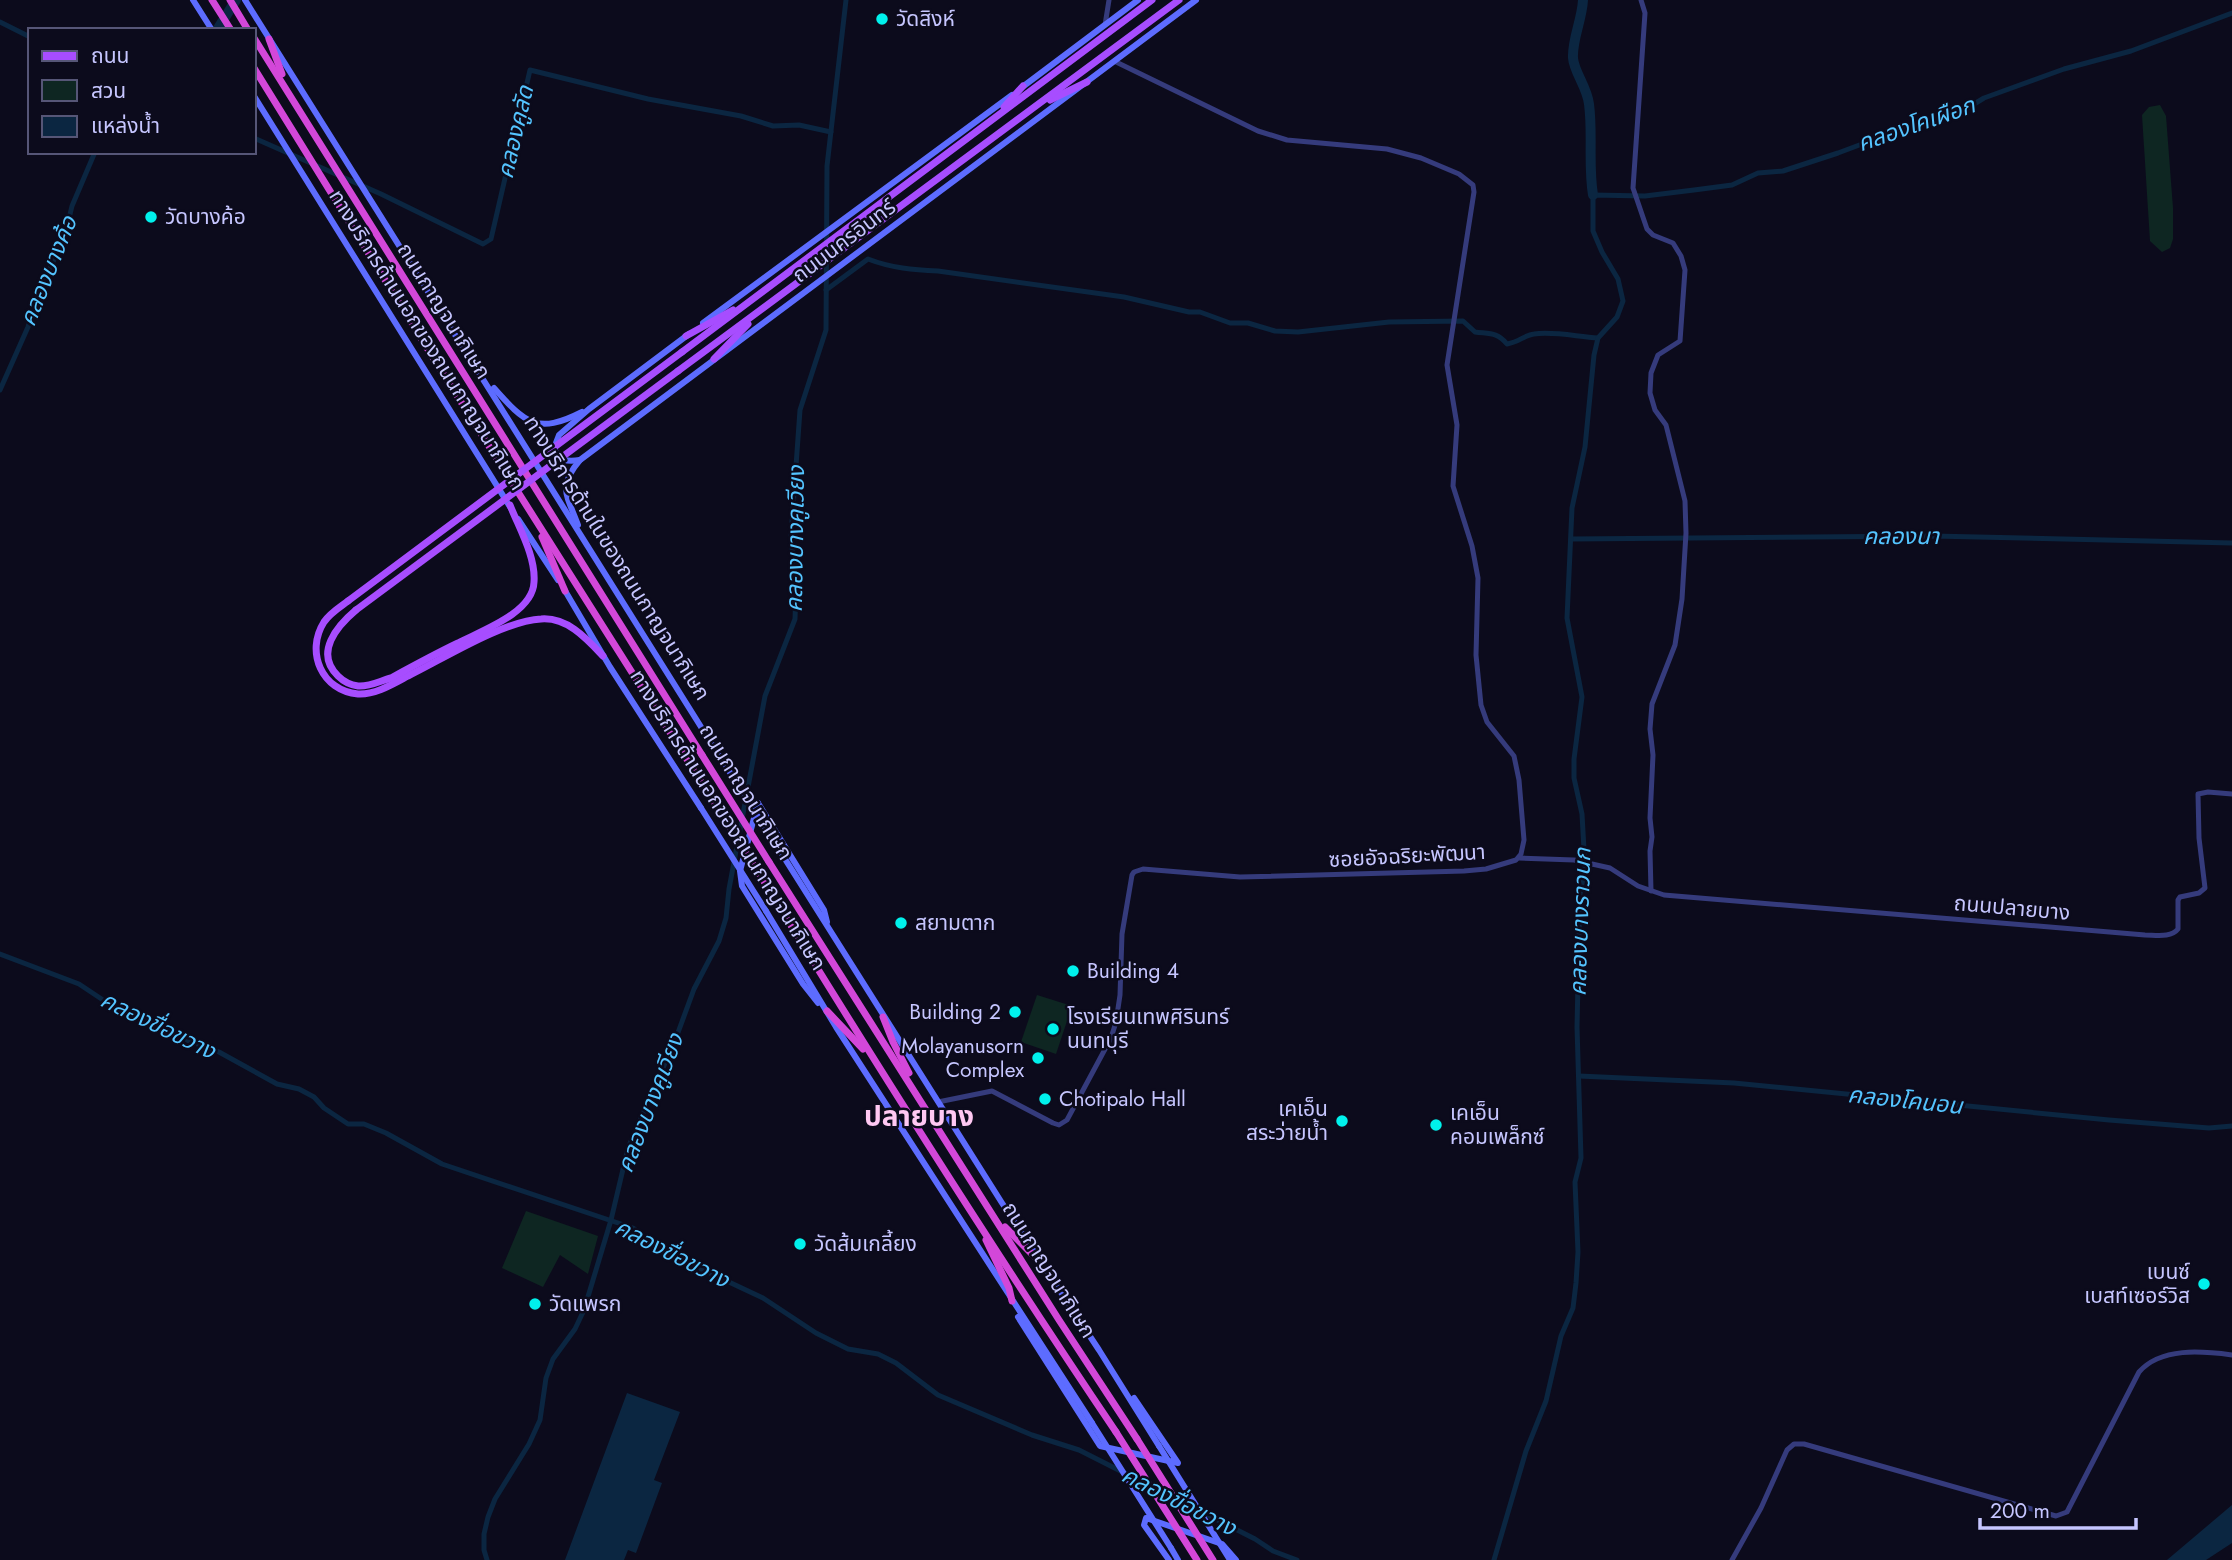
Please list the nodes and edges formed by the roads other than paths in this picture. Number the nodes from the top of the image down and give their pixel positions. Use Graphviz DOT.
graph roads {
  1 [pos="193,0"];
  2 [pos="212,0"];
  3 [pos="229,0"];
  4 [pos="245,0"];
  5 [pos="1109,0"];
  6 [pos="1138,0"];
  7 [pos="1152,0"];
  8 [pos="1179,0"];
  9 [pos="1196,0"];
  10 [pos="1641,0"];
  11 [pos="1105,24"];
  12 [pos="211,28"];
  13 [pos="230,28"];
  14 [pos="247,28"];
  15 [pos="269,39"];
  16 [pos="256,41"];
  17 [pos="1114,61"];
  18 [pos="256,71"];
  19 [pos="282,82"];
  20 [pos="1087,82"];
  21 [pos="1023,86"];
  22 [pos="256,99"];
  23 [pos="1032,109"];
  24 [pos="989,123"];
  25 [pos="758,296"];
  26 [pos="766,307"];
  27 [pos="686,336"];
  28 [pos="714,359"];
  29 [pos="481,373"];
  30 [pos="589,409"];
  31 [pos="580,460"];
  32 [pos="510,505"];
  33 [pos="537,524"];
  34 [pos="582,536"];
  35 [pos="565,591"];
  36 [pos="603,656"];
  37 [pos="2232,794"];
  38 [pos="1519,858"];
  39 [pos="1651,891"];
  40 [pos="828,926"];
  41 [pos="826,1010"];
  42 [pos="883,1017"];
  43 [pos="873,1060"];
  44 [pos="918,1095"];
  45 [pos="938,1102"];
  46 [pos="991,1211"];
  47 [pos="983,1231"];
  48 [pos="1038,1261"];
  49 [pos="1012,1301"];
  50 [pos="1017,1308"];
  51 [pos="2232,1355"];
  52 [pos="1106,1360"];
  53 [pos="1169,1560"];
  54 [pos="1178,1560"];
  55 [pos="1197,1560"];
  56 [pos="1213,1560"];
  57 [pos="1230,1560"];
  58 [pos="1236,1560"];
  59 [pos="1732,1560"];
  1 -- 12 [label="main road"];
  2 -- 13 [label="highway"];
  3 -- 14 [label="highway"];
  4 -- 15 [label="main road, ทางบริการด้านในของถนนกาญจนาภิเษก"];
  5 -- 11 [label="street"];
  6 -- 11 [label="main road, ถนนนครอินทร์"];
  7 -- 24 [label="main road, ถนนนครอินทร์"];
  8 -- 23 [label="main road, ถนนนครอินทร์"];
  9 -- 17 [label="main road, ถนนนครอินทร์"];
  10 -- 39 [label="street"];
  11 -- 21 [label="main road, ถนนนครอินทร์"];
  15 -- 19 [label="highway"];
  15 -- 29 [label="main road, ทางบริการด้านในของถนนกาญจนาภิเษก"];
  16 -- 19 [label="highway, ถนนกาญจนาภิเษก"];
  17 -- 20 [label="main road, ถนนนครอินทร์"];
  17 -- 38 [label="street"];
  18 -- 33 [label="highway, ถนนกาญจนาภิเษก"];
  19 -- 44 [label="highway, ถนนกาญจนาภิเษก, bridge"];
  20 -- 23 [label="main road"];
  20 -- 28 [label="main road, ถนนนครอินทร์"];
  21 -- 24 [label="main road"];
  21 -- 27 [label="main road, ถนนนครอินทร์"];
  22 -- 32 [label="main road, ทางบริการด้านนอกของถนนกาญจนาภิเษก"];
  23 -- 26 [label="main road, ถนนนครอินทร์"];
  24 -- 25 [label="main road, ถนนนครอินทร์"];
  25 -- 27 [label="main road"];
  25 -- 36 [label="main road, ถนนนครอินทร์, bridge"];
  26 -- 28 [label="main road"];
  26 -- 32 [label="main road, ถนนนครอินทร์, bridge"];
  27 -- 30 [label="main road, ถนนนครอินทร์"];
  28 -- 31 [label="main road, ถนนนครอินทร์"];
  29 -- 30 [label="main road"];
  29 -- 34 [label="main road, ทางบริการด้านในของถนนกาญจนาภิเษก"];
  30 -- 31 [label="main road"];
  31 -- 34 [label="main road, ถนนนครอินทร์"];
  32 -- 35 [label="main road, ทางบริการด้านนอกของถนนกาญจนาภิเษก"];
  33 -- 35 [label="highway"];
  33 -- 43 [label="highway, ถนนกาญจนาภิเษก, bridge"];
  34 -- 40 [label="main road, ทางบริการด้านในของถนนกาญจนาภิเษก, bridge"];
  35 -- 36 [label="main road, ทางบริการด้านนอกของถนนกาญจนาภิเษก"];
  36 -- 41 [label="main road, ทางบริการด้านนอกของถนนกาญจนาภิเษก, bridge"];
  37 -- 39 [label="street, ถนนปลายบาง"];
  38 -- 39 [label="street, ถนนปลายบาง"];
  38 -- 45 [label="street, ซอยอัจฉริยะพัฒนา"];
  40 -- 41 [label="main road"];
  40 -- 42 [label="main road, ทางบริการด้านในของถนนกาญจนาภิเษก"];
  41 -- 43 [label="highway"];
  41 -- 49 [label="main road, ทางบริการด้านนอกของถนนกาญจนาภิเษก"];
  42 -- 44 [label="highway"];
  42 -- 45 [label="main road, ทางบริการด้านในของถนนกาญจนาภิเษก"];
  43 -- 47 [label="highway, ถนนกาญจนาภิเษก"];
  44 -- 46 [label="highway, ถนนกาญจนาภิเษก"];
  45 -- 48 [label="main road, ทางบริการด้านในของถนนกาญจนาภิเษก"];
  46 -- 48 [label="highway"];
  46 -- 56 [label="highway, ถนนกาญจนาภิเษก, bridge"];
  47 -- 49 [label="highway"];
  47 -- 55 [label="highway, ถนนกาญจนาภิเษก, bridge"];
  48 -- 52 [label="main road, ทางบริการด้านในของถนนกาญจนาภิเษก"];
  49 -- 50 [label="main road, ทางบริการด้านนอกของถนนกาญจนาภิเษก"];
  50 -- 52 [label="main road"];
  50 -- 54 [label="main road, ทางบริการด้านนอกของถนนกาญจนาภิเษก, bridge"];
  51 -- 59 [label="street"];
  52 -- 57 [label="main road, ทางบริการด้านในของถนนกาญจนาภิเษก, bridge"];
  53 -- 58 [label="main road"];
}
